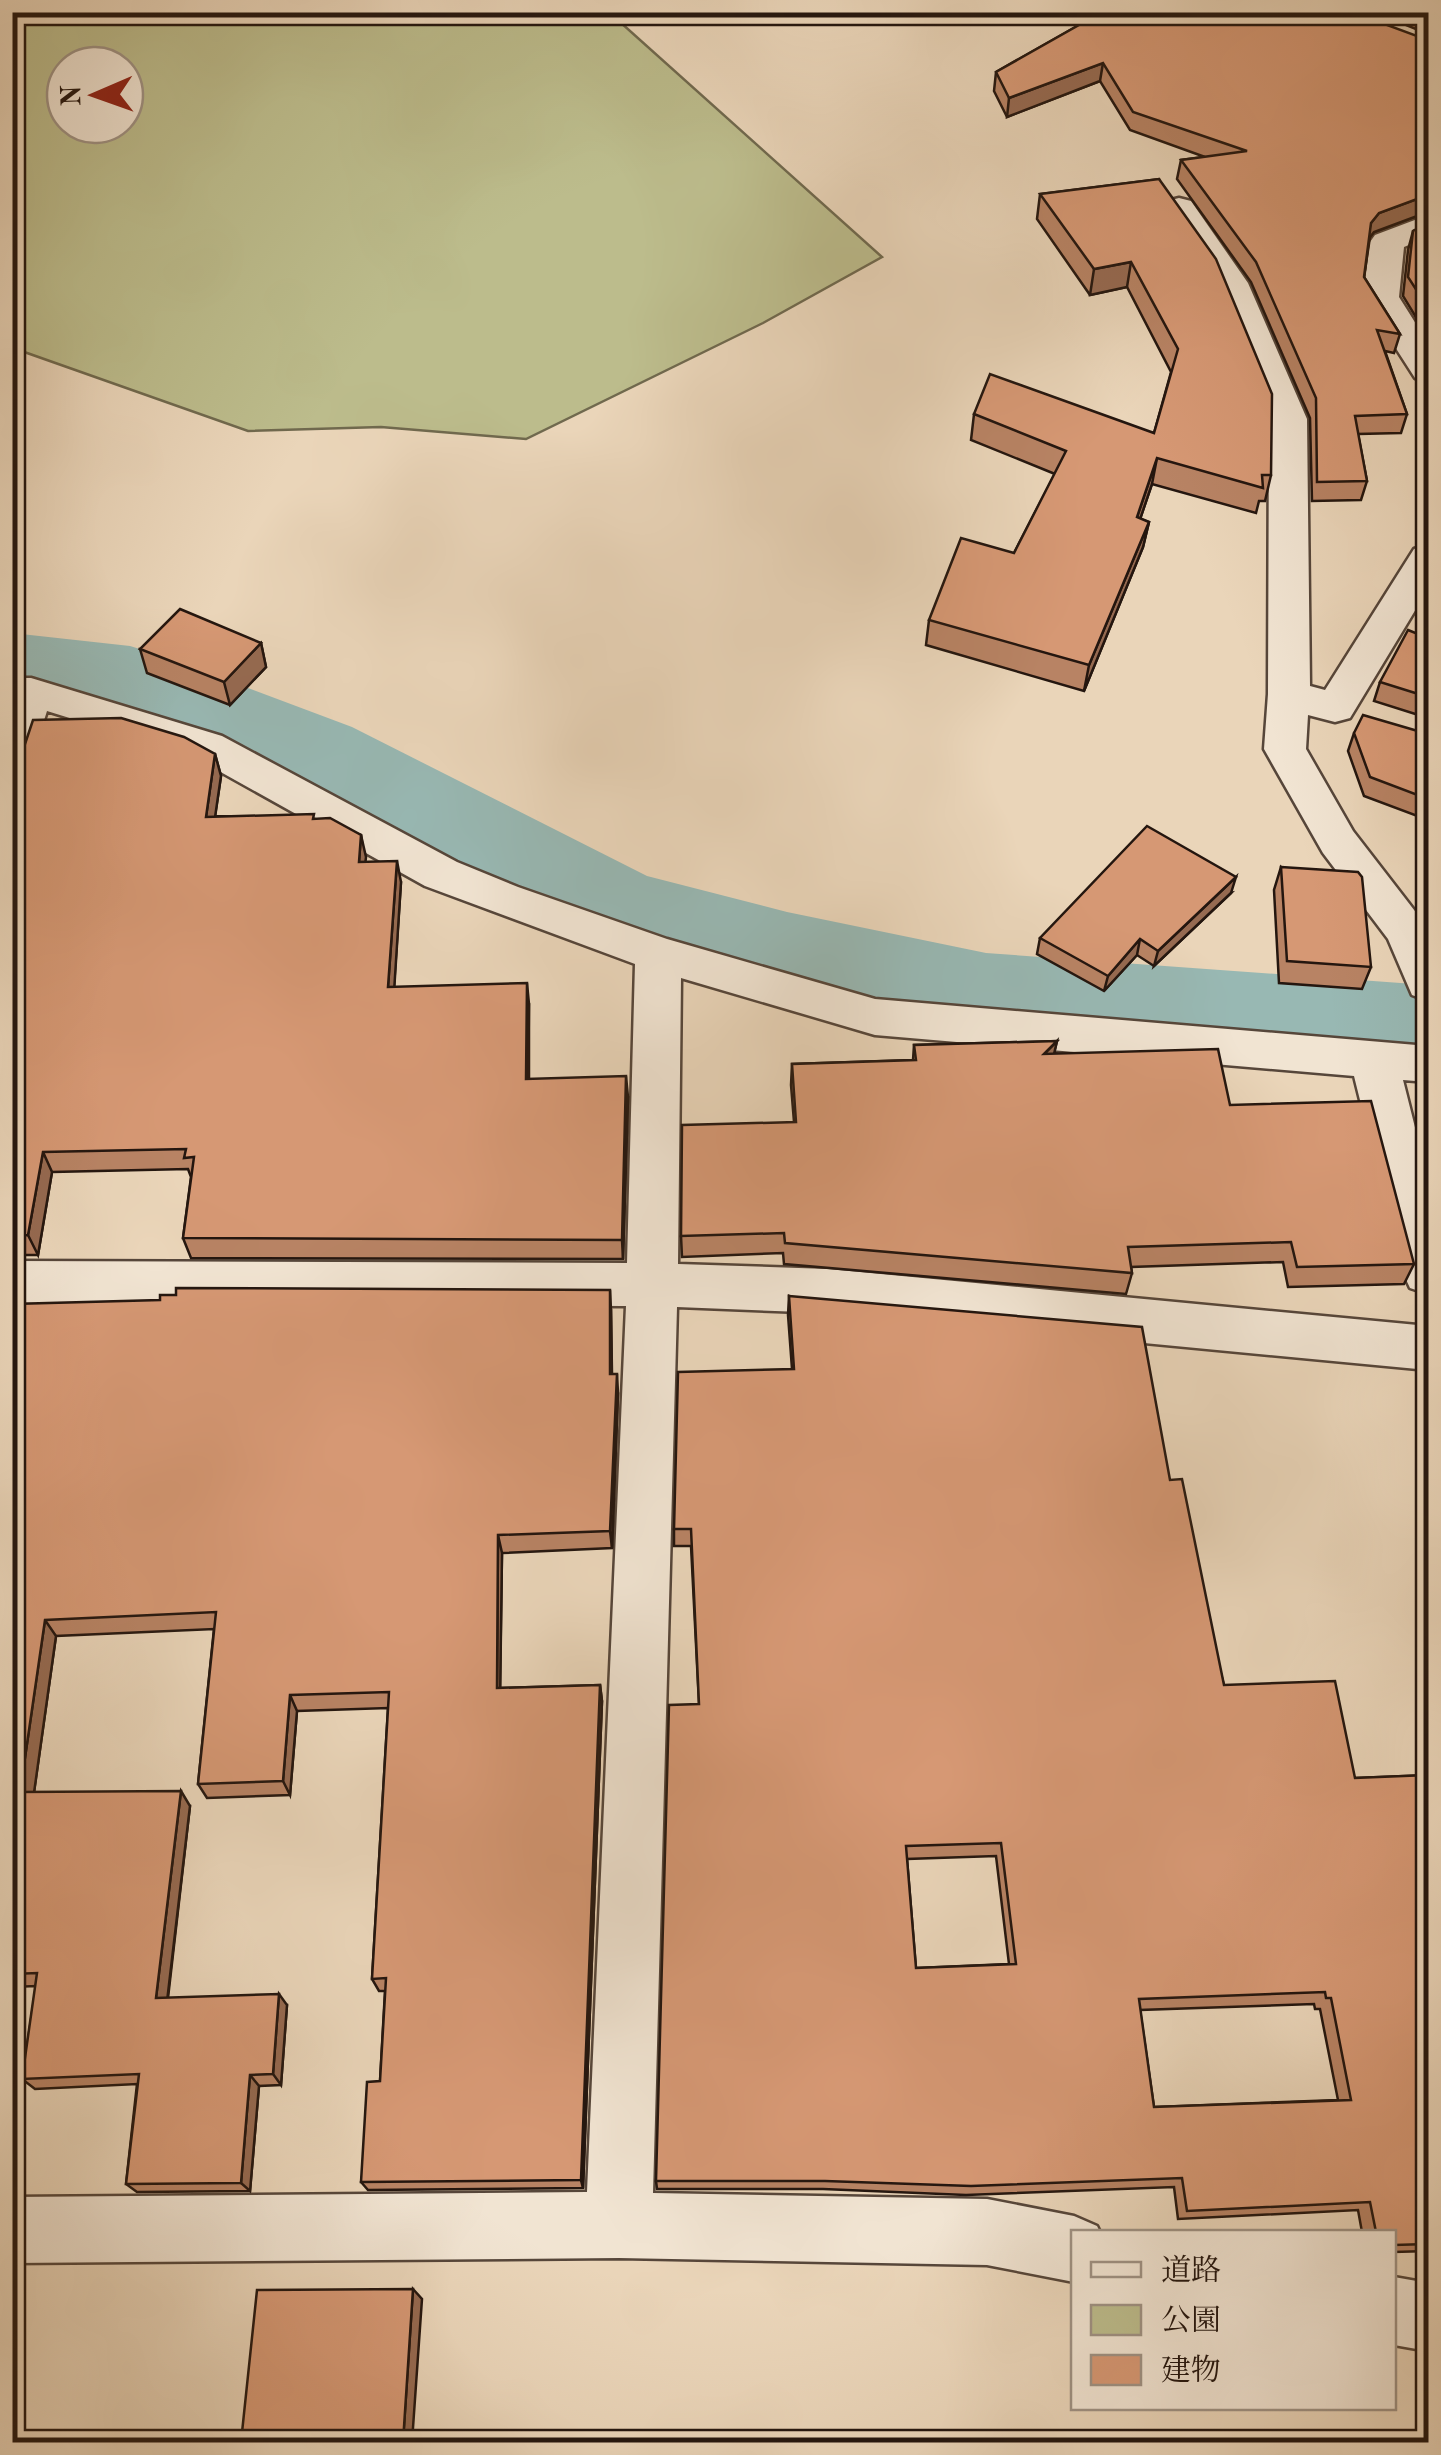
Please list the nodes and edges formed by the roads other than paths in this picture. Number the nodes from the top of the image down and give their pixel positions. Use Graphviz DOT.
graph roads {
  1 [pos="1166,190"];
  2 [pos="1428,226"];
  3 [pos="1428,370"];
  4 [pos="1428,558"];
  5 [pos="22,692"];
  6 [pos="1289,694"];
  7 [pos="12,763"];
  8 [pos="658,954"];
  9 [pos="1428,983"];
  10 [pos="1373,1058"];
  11 [pos="1428,1064"];
  12 [pos="1428,1273"];
  13 [pos="12,1282"];
  14 [pos="652,1286"];
  15 [pos="1428,1348"];
  16 [pos="619,2226"];
  17 [pos="12,2230"];
  18 [pos="1071,2248"];
  19 [pos="1396,2311"];
  20 [pos="1428,2318"];
  1 -- 6 [label="street"];
  2 -- 3 [label="street"];
  4 -- 6 [label="street"];
  5 -- 7 [label="street"];
  5 -- 8 [label="street"];
  6 -- 9 [label="street"];
  8 -- 10 [label="street"];
  8 -- 14 [label="street"];
  10 -- 11 [label="street"];
  10 -- 12 [label="street"];
  13 -- 14 [label="street"];
  14 -- 15 [label="street"];
  14 -- 16 [label="street"];
  16 -- 17 [label="street"];
  16 -- 18 [label="street"];
  19 -- 20 [label="street"];
}
